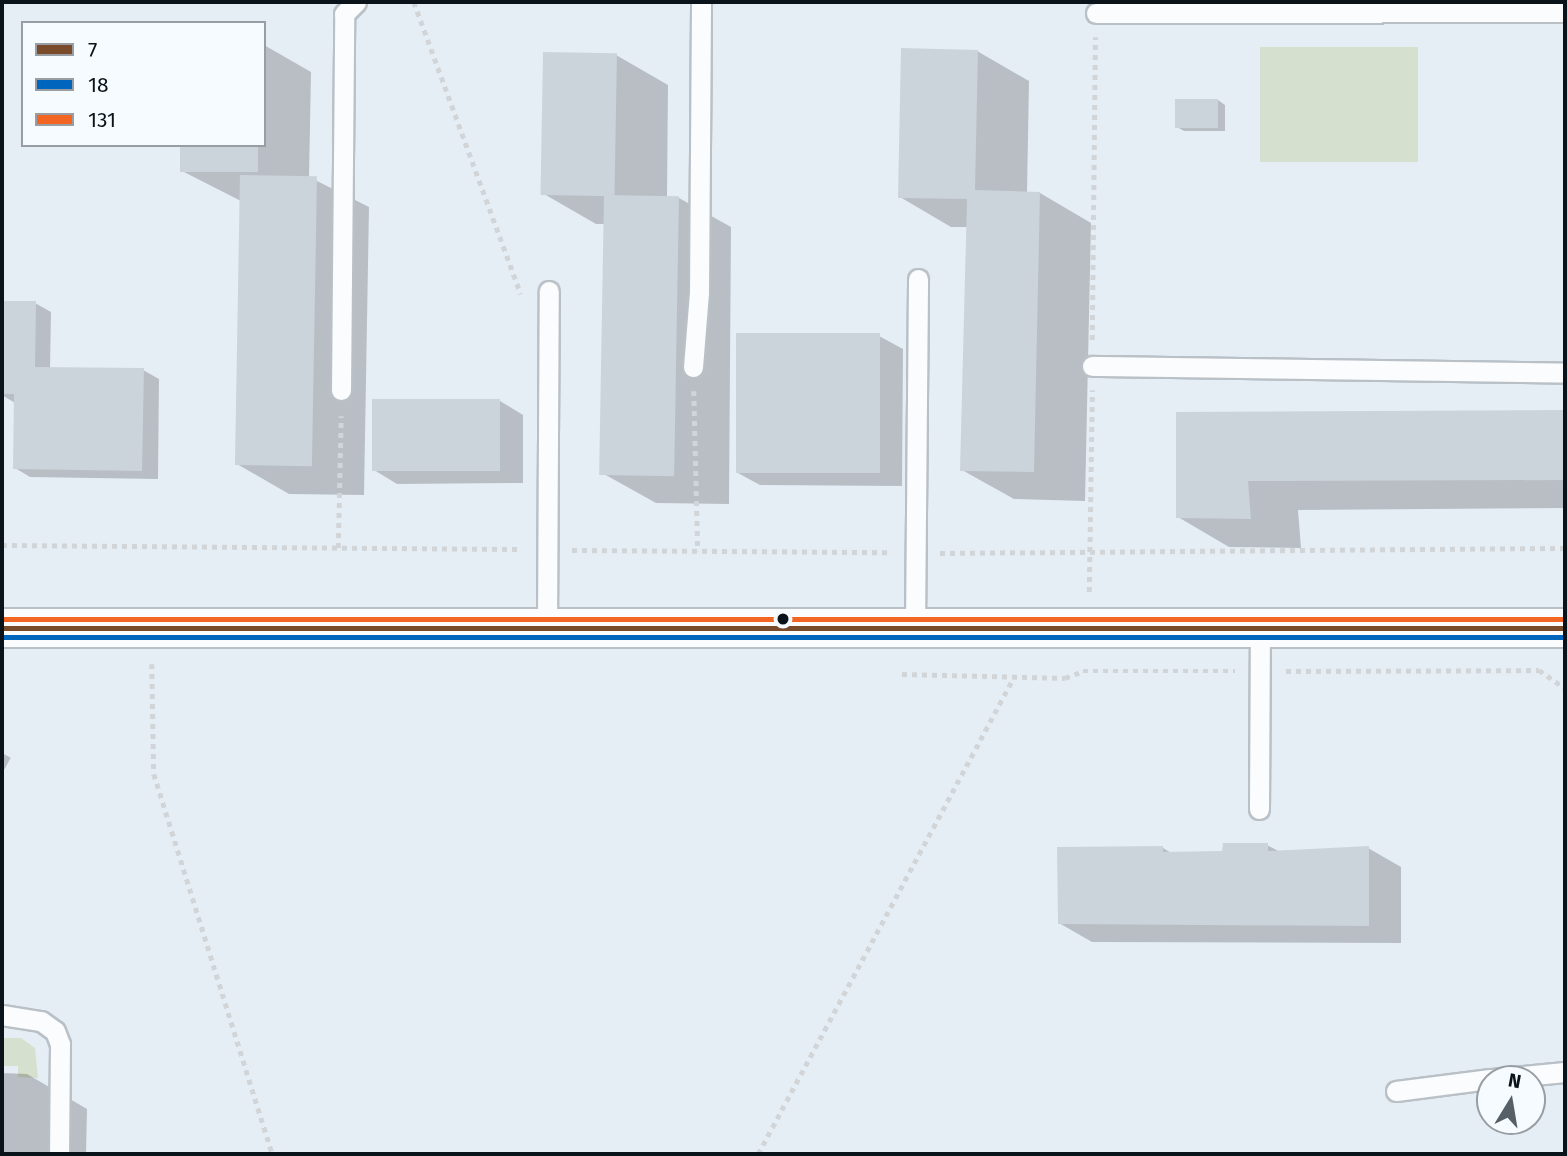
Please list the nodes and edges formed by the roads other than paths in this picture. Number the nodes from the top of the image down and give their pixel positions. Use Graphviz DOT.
graph roads {
  1 [pos="356,2"];
  2 [pos="701,2"];
  3 [pos="1287,6"];
  4 [pos="1442,6"];
  5 [pos="1565,12"];
  6 [pos="1096,13"];
  7 [pos="918,279"];
  8 [pos="550,291"];
  9 [pos="1092,366"];
  10 [pos="692,367"];
  11 [pos="1565,373"];
  12 [pos="341,390"];
  13 [pos="2,628"];
  14 [pos="547,628"];
  15 [pos="915,628"];
  16 [pos="1259,628"];
  17 [pos="1565,628"];
  18 [pos="1259,809"];
  19 [pos="2,1015"];
  20 [pos="1565,1072"];
  21 [pos="1546,1074"];
  22 [pos="1476,1081"];
  23 [pos="1396,1091"];
  24 [pos="59,1154"];
  1 -- 12 [label="lane"];
  2 -- 10 [label="lane"];
  3 -- 4 [label="lane"];
  3 -- 6 [label="lane"];
  4 -- 5 [label="lane"];
  7 -- 15 [label="lane"];
  8 -- 14 [label="lane"];
  9 -- 11 [label="lane"];
  13 -- 14 [label="main road"];
  14 -- 15 [label="main road"];
  15 -- 16 [label="main road"];
  16 -- 17 [label="main road"];
  16 -- 18 [label="lane"];
  19 -- 24 [label="lane"];
  20 -- 21 [label="lane"];
  22 -- 23 [label="lane"];
}
